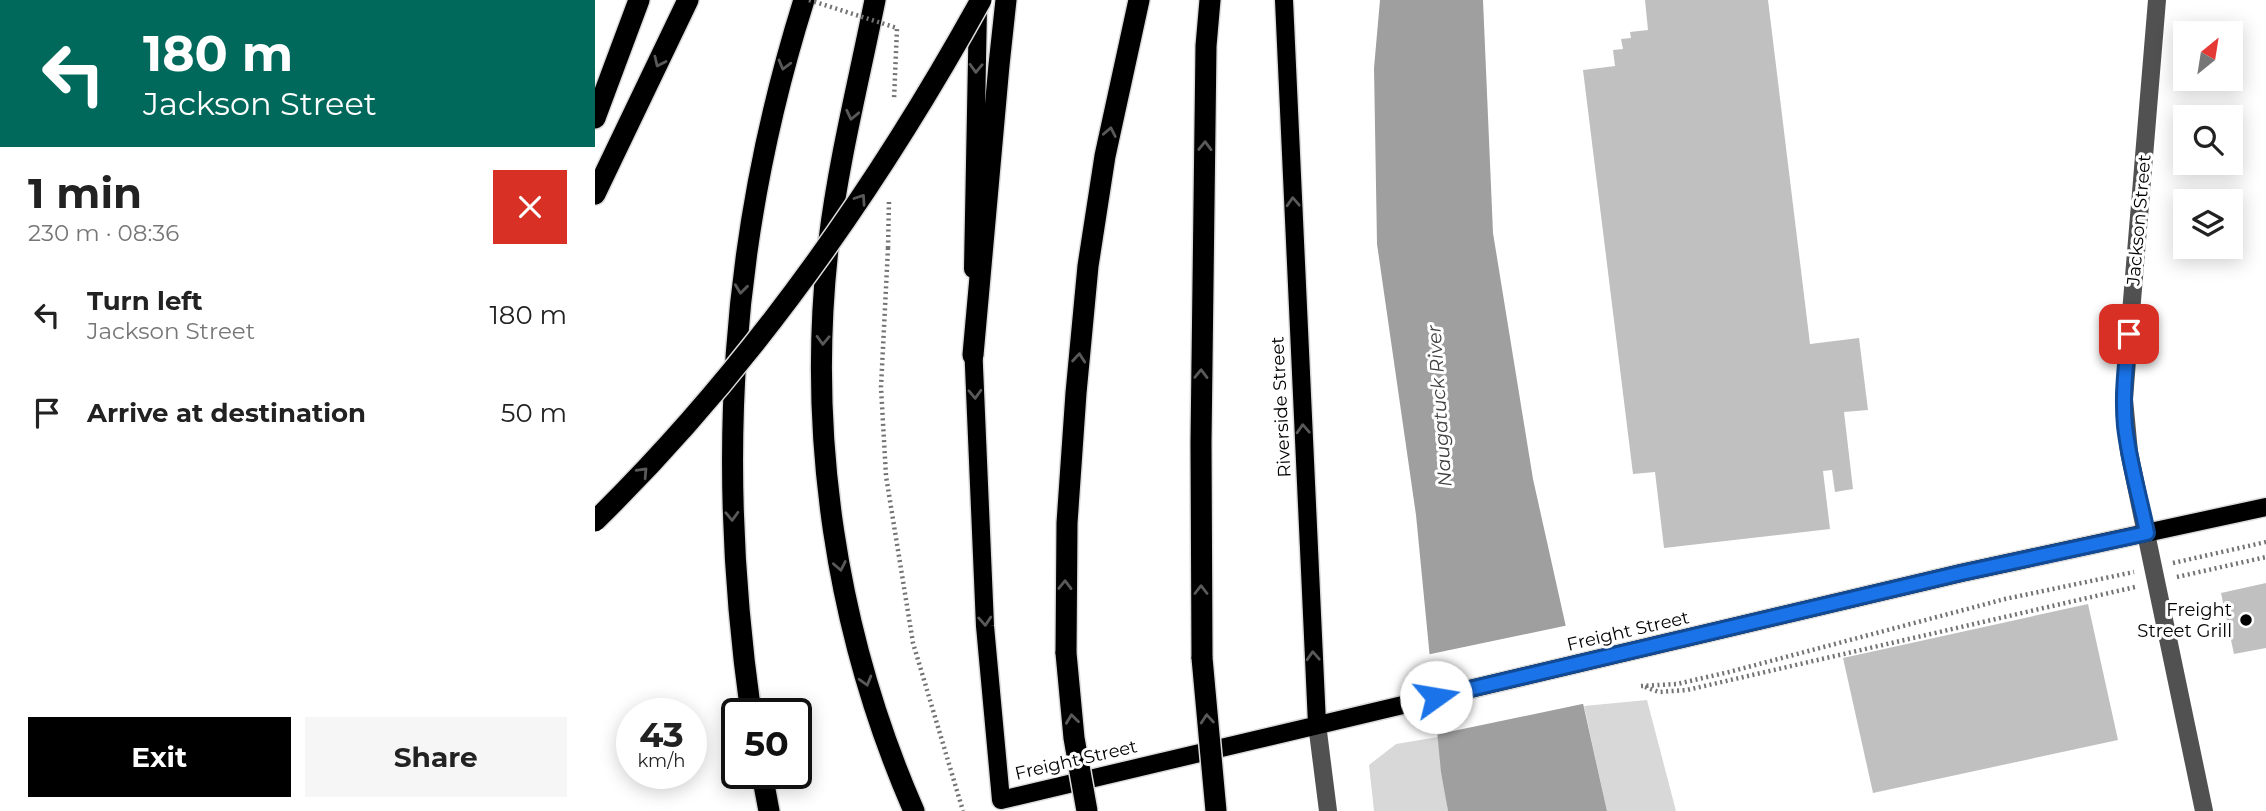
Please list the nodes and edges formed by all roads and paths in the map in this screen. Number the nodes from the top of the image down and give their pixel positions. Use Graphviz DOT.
graph roads {
  1 [pos="639,0"];
  2 [pos="688,0"];
  3 [pos="804,0"];
  4 [pos="810,0"];
  5 [pos="875,0"];
  6 [pos="980,0"];
  7 [pos="1006,0"];
  8 [pos="1139,0"];
  9 [pos="1210,0"];
  10 [pos="1283,0"];
  11 [pos="2157,0"];
  12 [pos="893,111"];
  13 [pos="595,118"];
  14 [pos="890,193"];
  15 [pos="595,194"];
  16 [pos="973,355"];
  17 [pos="2266,507"];
  18 [pos="595,521"];
  19 [pos="2147,533"];
  20 [pos="2266,542"];
  21 [pos="2266,557"];
  22 [pos="2156,574"];
  23 [pos="749,698"];
  24 [pos="1317,724"];
  25 [pos="765,789"];
  26 [pos="1002,805"];
  27 [pos="769,811"];
  28 [pos="914,811"];
  29 [pos="963,811"];
  30 [pos="1087,811"];
  31 [pos="1216,811"];
  32 [pos="1328,811"];
  33 [pos="2204,811"];
  1 -- 13 [label="highway"];
  2 -- 15 [label="highway, one-way"];
  3 -- 23 [label="highway, one-way"];
  4 -- 12 [label="path, bridge"];
  5 -- 28 [label="highway, one-way"];
  6 -- 16 [label="main road, one-way"];
  18 -- 6 [label="highway, one-way, bridge"];
  7 -- 16 [label="highway"];
  30 -- 8 [label="highway, one-way, bridge"];
  31 -- 9 [label="highway, one-way, bridge"];
  24 -- 10 [label="main road, Riverside Street, one-way"];
  11 -- 19 [label="street, Jackson Street"];
  14 -- 29 [label="path, bridge"];
  16 -- 26 [label="main road, one-way"];
  17 -- 19 [label="main road, Freight Street"];
  19 -- 22 [label="street, Jackson Street"];
  19 -- 24 [label="main road, Freight Street"];
  20 -- 22 [label="path"];
  21 -- 22 [label="path"];
  22 -- 22 [label="path"];
  22 -- 33 [label="street, Jackson Street"];
  24 -- 26 [label="main road, Freight Street"];
  24 -- 32 [label="street, Riverside Street"];
  25 -- 27 [label="highway"];
}
